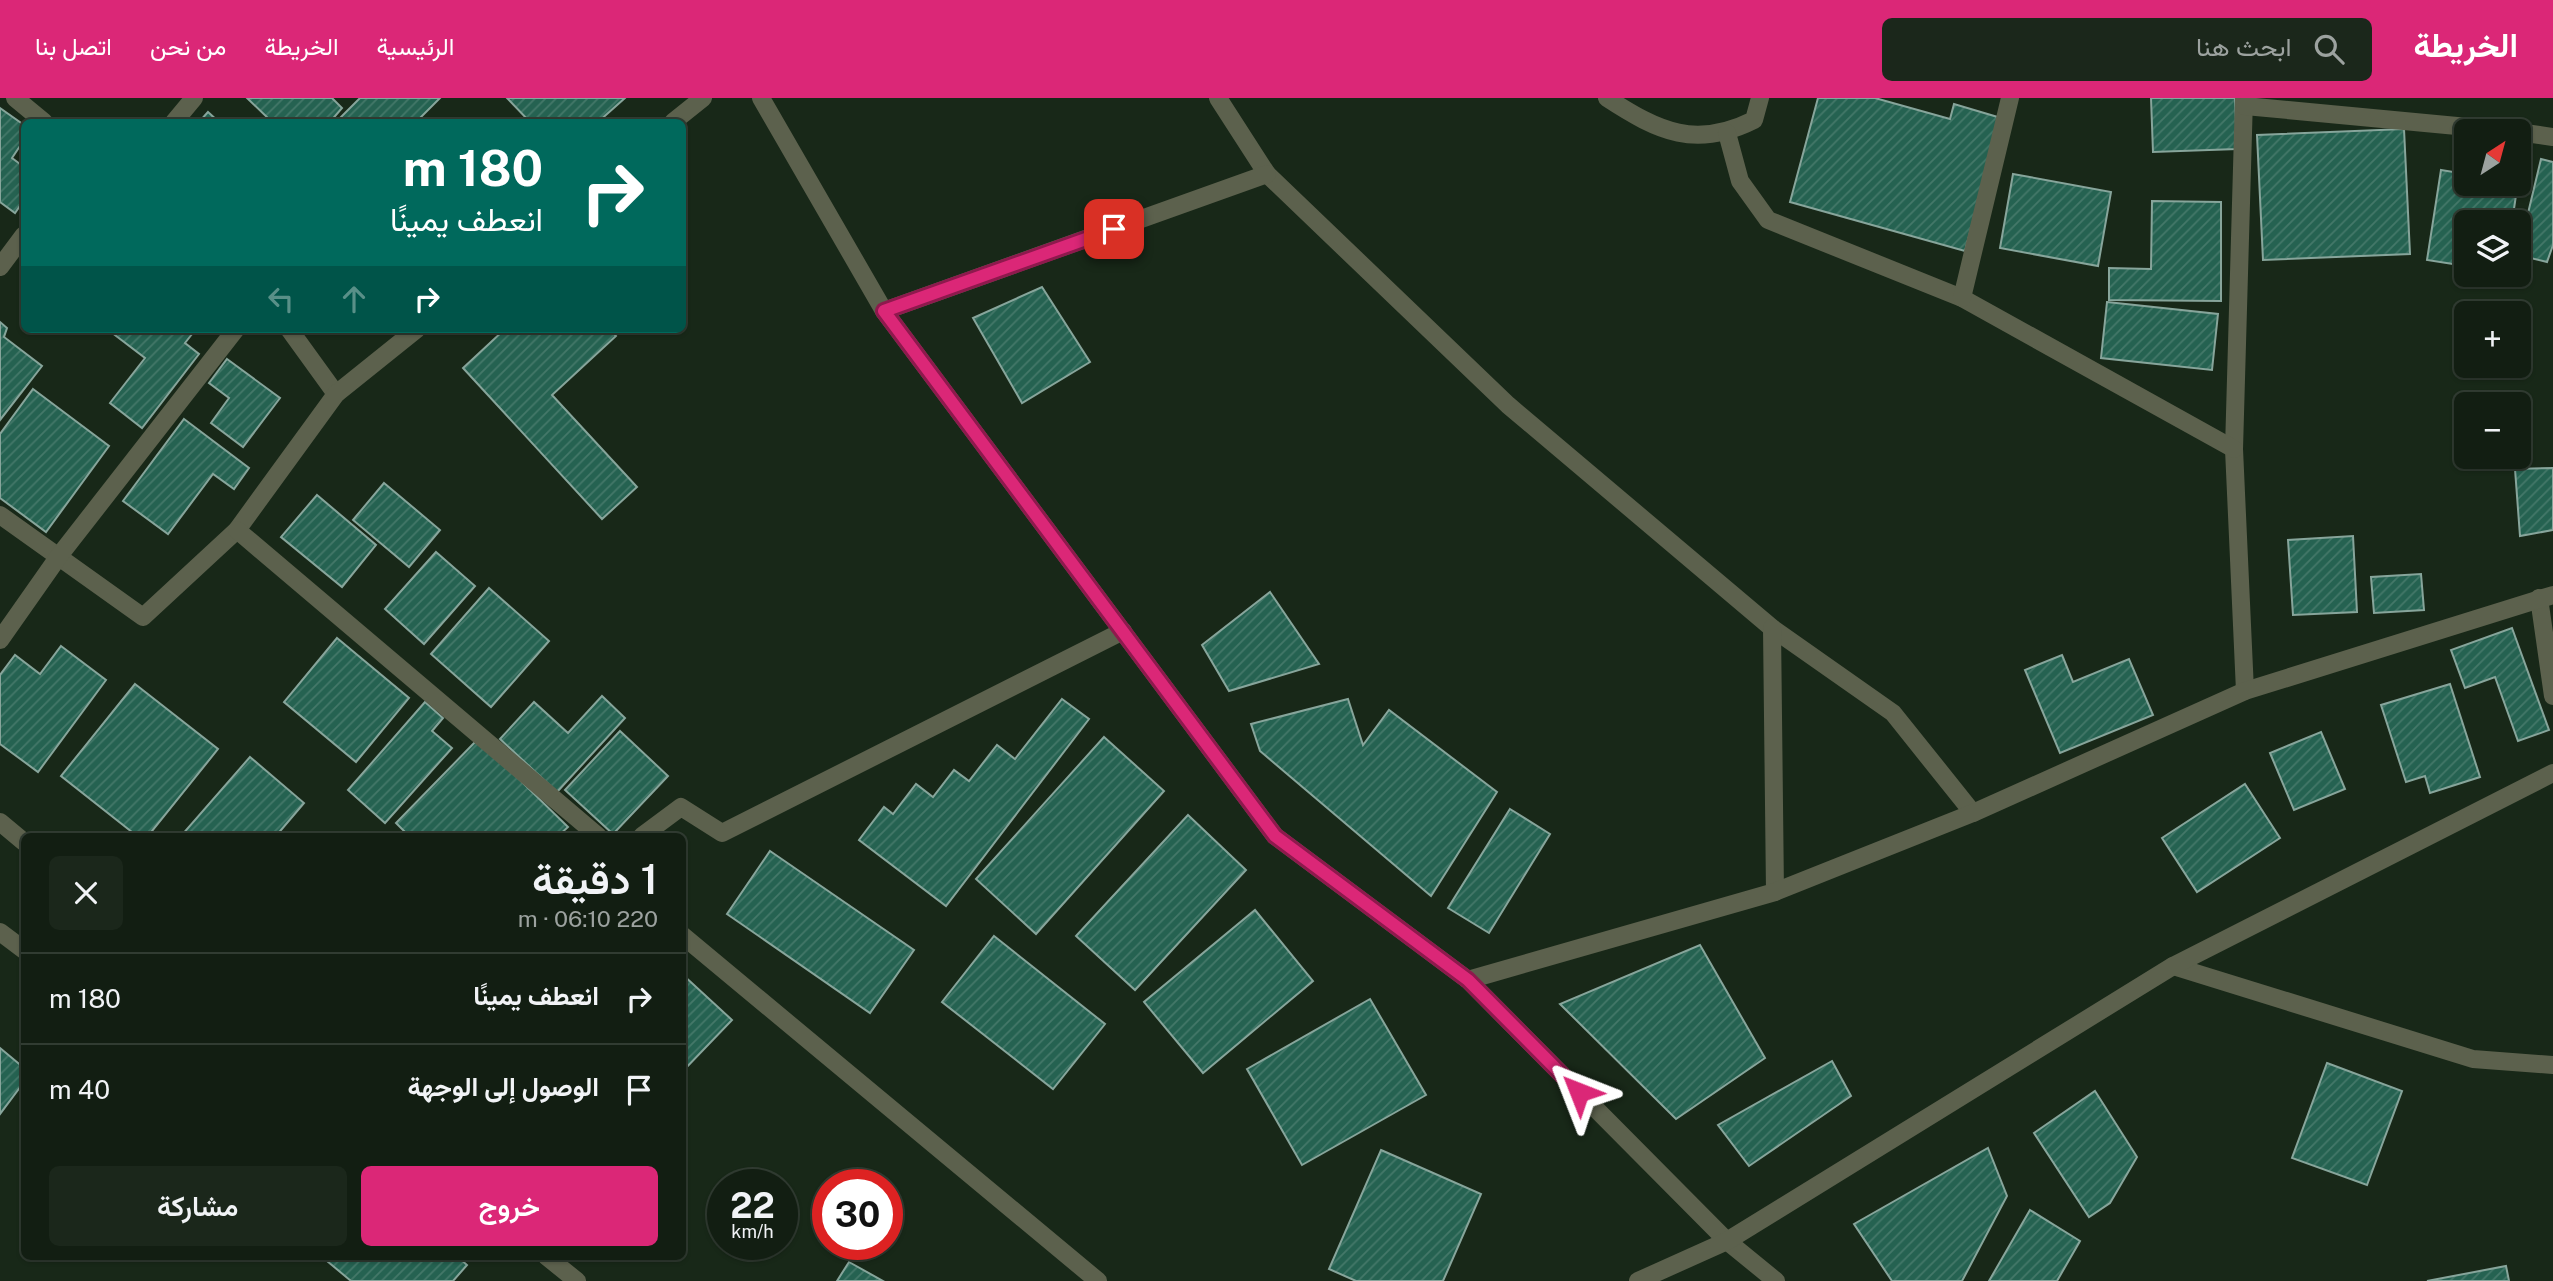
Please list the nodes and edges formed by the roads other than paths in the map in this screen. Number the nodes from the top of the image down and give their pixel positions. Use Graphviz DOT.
graph roads {
  1 [pos="15,98"];
  2 [pos="194,98"];
  3 [pos="703,98"];
  4 [pos="761,98"];
  5 [pos="1217,98"];
  6 [pos="1607,98"];
  7 [pos="1760,98"];
  8 [pos="2010,98"];
  9 [pos="2244,102"];
  10 [pos="40,119"];
  11 [pos="176,119"];
  12 [pos="677,119"];
  13 [pos="2454,125"];
  14 [pos="1727,133"];
  15 [pos="2531,134"];
  16 [pos="2553,137"];
  17 [pos="1268,174"];
  18 [pos="21,239"];
  19 [pos="0,267"];
  20 [pos="1962,298"];
  21 [pos="884,311"];
  22 [pos="233,333"];
  23 [pos="292,333"];
  24 [pos="412,333"];
  25 [pos="337,394"];
  26 [pos="2234,449"];
  27 [pos="0,515"];
  28 [pos="237,530"];
  29 [pos="59,556"];
  30 [pos="2546,596"];
  31 [pos="1772,628"];
  32 [pos="1123,631"];
  33 [pos="0,640"];
  34 [pos="2245,691"];
  35 [pos="2553,696"];
  36 [pos="2553,773"];
  37 [pos="1973,813"];
  38 [pos="0,822"];
  39 [pos="594,833"];
  40 [pos="646,833"];
  41 [pos="21,840"];
  42 [pos="1774,892"];
  43 [pos="0,932"];
  44 [pos="686,938"];
  45 [pos="21,948"];
  46 [pos="2173,966"];
  47 [pos="1468,980"];
  48 [pos="2553,1065"];
  49 [pos="1727,1241"];
  50 [pos="551,1260"];
  51 [pos="578,1281"];
  52 [pos="1098,1281"];
  53 [pos="1638,1281"];
  54 [pos="1776,1281"];
  1 -- 10 [label="street"];
  2 -- 11 [label="street"];
  3 -- 12 [label="street"];
  4 -- 21 [label="street"];
  5 -- 17 [label="street"];
  6 -- 14 [label="street"];
  7 -- 14 [label="street"];
  8 -- 20 [label="street"];
  9 -- 13 [label="street"];
  9 -- 26 [label="street"];
  14 -- 20 [label="street"];
  15 -- 16 [label="street"];
  17 -- 21 [label="street"];
  17 -- 31 [label="street"];
  18 -- 19 [label="street"];
  20 -- 26 [label="street"];
  21 -- 32 [label="street"];
  22 -- 29 [label="street"];
  23 -- 25 [label="street"];
  24 -- 25 [label="street"];
  25 -- 28 [label="street"];
  26 -- 34 [label="street"];
  27 -- 29 [label="street"];
  28 -- 29 [label="street"];
  28 -- 39 [label="street"];
  29 -- 33 [label="street"];
  30 -- 34 [label="street"];
  30 -- 35 [label="street"];
  31 -- 37 [label="street"];
  31 -- 42 [label="street"];
  32 -- 40 [label="street"];
  32 -- 47 [label="street"];
  34 -- 37 [label="street"];
  36 -- 46 [label="street"];
  37 -- 42 [label="street"];
  38 -- 41 [label="street"];
  42 -- 47 [label="street"];
  43 -- 45 [label="street"];
  44 -- 52 [label="street"];
  46 -- 48 [label="street"];
  46 -- 49 [label="street"];
  47 -- 49 [label="street"];
  49 -- 53 [label="street"];
  49 -- 54 [label="street"];
  50 -- 51 [label="street"];
}
